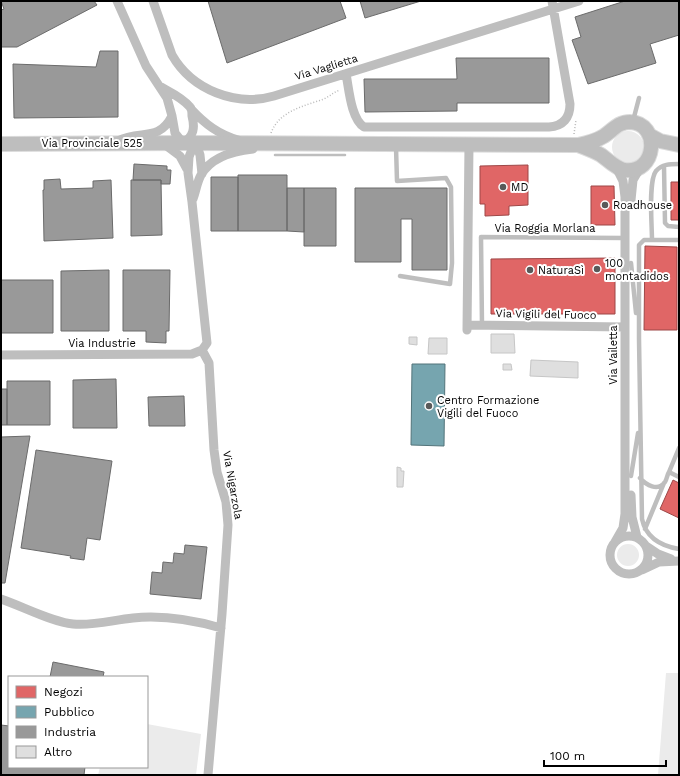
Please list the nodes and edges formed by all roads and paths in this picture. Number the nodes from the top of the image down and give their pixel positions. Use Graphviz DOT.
graph roads {
  1 [pos="117,1"];
  2 [pos="153,1"];
  3 [pos="580,1"];
  4 [pos="555,5"];
  5 [pos="346,74"];
  6 [pos="158,85"];
  7 [pos="337,91"];
  8 [pos="639,98"];
  9 [pos="191,108"];
  10 [pos="172,116"];
  11 [pos="632,122"];
  12 [pos="606,134"];
  13 [pos="649,135"];
  14 [pos="273,140"];
  15 [pos="113,143"];
  16 [pos="164,143"];
  17 [pos="189,143"];
  18 [pos="1,144"];
  19 [pos="253,144"];
  20 [pos="396,145"];
  21 [pos="469,145"];
  22 [pos="677,145"];
  23 [pos="578,146"];
  24 [pos="647,159"];
  25 [pos="612,164"];
  26 [pos="679,164"];
  27 [pos="664,166"];
  28 [pos="188,172"];
  29 [pos="202,174"];
  30 [pos="192,202"];
  31 [pos="679,227"];
  32 [pos="625,238"];
  33 [pos="652,240"];
  34 [pos="679,240"];
  35 [pos="631,263"];
  36 [pos="400,276"];
  37 [pos="482,325"];
  38 [pos="626,327"];
  39 [pos="639,335"];
  40 [pos="202,350"];
  41 [pos="1,355"];
  42 [pos="641,412"];
  43 [pos="679,448"];
  44 [pos="669,472"];
  45 [pos="636,477"];
  46 [pos="679,477"];
  47 [pos="664,483"];
  48 [pos="645,529"];
  49 [pos="637,537"];
  50 [pos="614,542"];
  51 [pos="646,546"];
  52 [pos="679,549"];
  53 [pos="677,561"];
  54 [pos="638,572"];
  55 [pos="1,599"];
  56 [pos="221,628"];
  57 [pos="208,775"];
  1 -- 6 [label="street"];
  2 -- 5 [label="street, Via Vaglietta"];
  3 -- 4 [label="street, Via Vaglietta"];
  4 -- 5 [label="street, Via Vaglietta"];
  4 -- 5 [label="street"];
  6 -- 9 [label="street"];
  6 -- 10 [label="street"];
  7 -- 14 [label="path"];
  8 -- 11 [label="lane"];
  9 -- 17 [label="street"];
  9 -- 19 [label="street"];
  10 -- 15 [label="street"];
  10 -- 17 [label="street"];
  11 -- 12 [label="main road"];
  11 -- 13 [label="main road"];
  12 -- 23 [label="main road"];
  12 -- 25 [label="main road"];
  13 -- 22 [label="main road"];
  13 -- 24 [label="main road"];
  14 -- 19 [label="main road, Via Provinciale 525"];
  14 -- 20 [label="main road, Via Provinciale 525"];
  14 -- 29 [label="street"];
  15 -- 16 [label="main road, Via Provinciale 525"];
  15 -- 18 [label="main road, Via Provinciale 525"];
  16 -- 17 [label="main road, Via Provinciale 525"];
  16 -- 28 [label="street"];
  17 -- 19 [label="main road, Via Provinciale 525"];
  17 -- 28 [label="street"];
  17 -- 29 [label="street"];
  20 -- 21 [label="main road, Via Provinciale 525"];
  20 -- 36 [label="lane"];
  21 -- 23 [label="main road, Via Provinciale 525"];
  21 -- 37 [label="street, Via Vigili del Fuoco"];
  22 -- 24 [label="main road"];
  23 -- 25 [label="main road"];
  24 -- 25 [label="main road"];
  24 -- 35 [label="street, Via Vailetta"];
  25 -- 32 [label="street, Via Vailetta"];
  26 -- 27 [label="lane"];
  27 -- 31 [label="lane"];
  27 -- 33 [label="lane"];
  28 -- 30 [label="street"];
  29 -- 30 [label="street"];
  30 -- 40 [label="street"];
  32 -- 37 [label="lane, Via Roggia Morlana"];
  32 -- 38 [label="street, Via Vailetta"];
  33 -- 34 [label="lane"];
  33 -- 39 [label="lane"];
  35 -- 39 [label="lane"];
  35 -- 45 [label="street, Via Vailetta"];
  37 -- 38 [label="street, Via Vigili del Fuoco"];
  38 -- 50 [label="street, Via Vailetta"];
  39 -- 42 [label="lane"];
  40 -- 41 [label="street, Via Industrie"];
  40 -- 56 [label="street, Via Nigarzola"];
  42 -- 45 [label="lane"];
  42 -- 45 [label="lane"];
  43 -- 44 [label="lane"];
  44 -- 46 [label="lane"];
  44 -- 47 [label="lane"];
  45 -- 47 [label="lane"];
  45 -- 48 [label="lane"];
  45 -- 49 [label="street, Via Vailetta"];
  47 -- 48 [label="lane"];
  48 -- 52 [label="lane"];
  49 -- 50 [label="street"];
  49 -- 51 [label="street"];
  50 -- 54 [label="street"];
  51 -- 53 [label="street"];
  51 -- 54 [label="street"];
  53 -- 54 [label="street"];
  55 -- 56 [label="street"];
  56 -- 57 [label="street, Via Nigarzola"];
}
